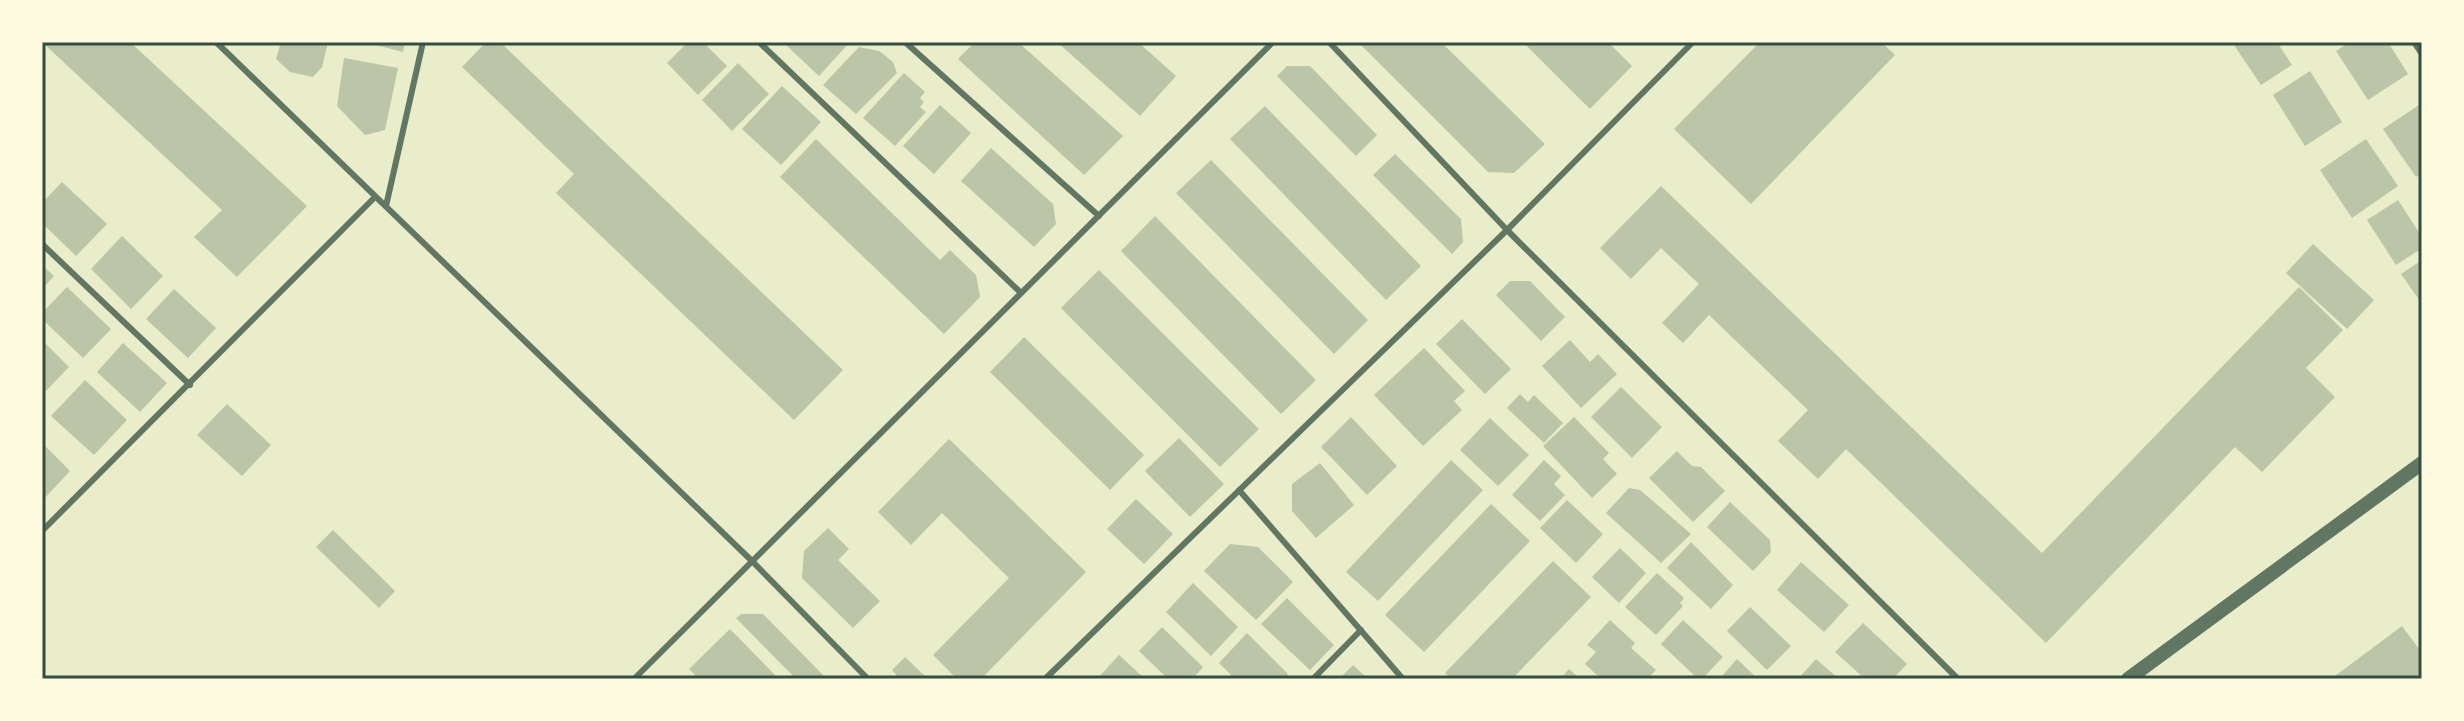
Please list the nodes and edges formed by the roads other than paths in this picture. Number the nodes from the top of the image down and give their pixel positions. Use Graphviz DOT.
graph roads {
  1 [pos="216,42"];
  2 [pos="423,42"];
  3 [pos="759,42"];
  4 [pos="905,42"];
  5 [pos="1273,42"];
  6 [pos="1329,42"];
  7 [pos="1693,42"];
  8 [pos="2414,42"];
  9 [pos="2422,54"];
  10 [pos="375,197"];
  11 [pos="386,207"];
  12 [pos="1099,216"];
  13 [pos="1507,230"];
  14 [pos="42,244"];
  15 [pos="1021,293"];
  16 [pos="190,385"];
  17 [pos="2422,463"];
  18 [pos="1239,490"];
  19 [pos="42,531"];
  20 [pos="753,562"];
  21 [pos="1361,630"];
  22 [pos="634,679"];
  23 [pos="868,679"];
  24 [pos="1045,679"];
  25 [pos="1313,679"];
  26 [pos="1403,679"];
  27 [pos="1958,679"];
  28 [pos="2128,679"];
  1 -- 10 [label="lane"];
  2 -- 11 [label="lane"];
  3 -- 15 [label="lane"];
  4 -- 12 [label="lane"];
  5 -- 12 [label="lane"];
  6 -- 13 [label="lane"];
  7 -- 13 [label="lane"];
  8 -- 9 [label="lane"];
  10 -- 11 [label="lane"];
  10 -- 16 [label="lane"];
  11 -- 20 [label="lane"];
  12 -- 15 [label="lane"];
  13 -- 18 [label="lane"];
  13 -- 27 [label="lane"];
  14 -- 16 [label="lane"];
  15 -- 20 [label="lane"];
  16 -- 19 [label="lane"];
  17 -- 28 [label="street"];
  18 -- 21 [label="lane"];
  18 -- 24 [label="lane"];
  20 -- 22 [label="lane"];
  20 -- 23 [label="lane"];
  21 -- 25 [label="lane"];
  21 -- 26 [label="lane"];
}
